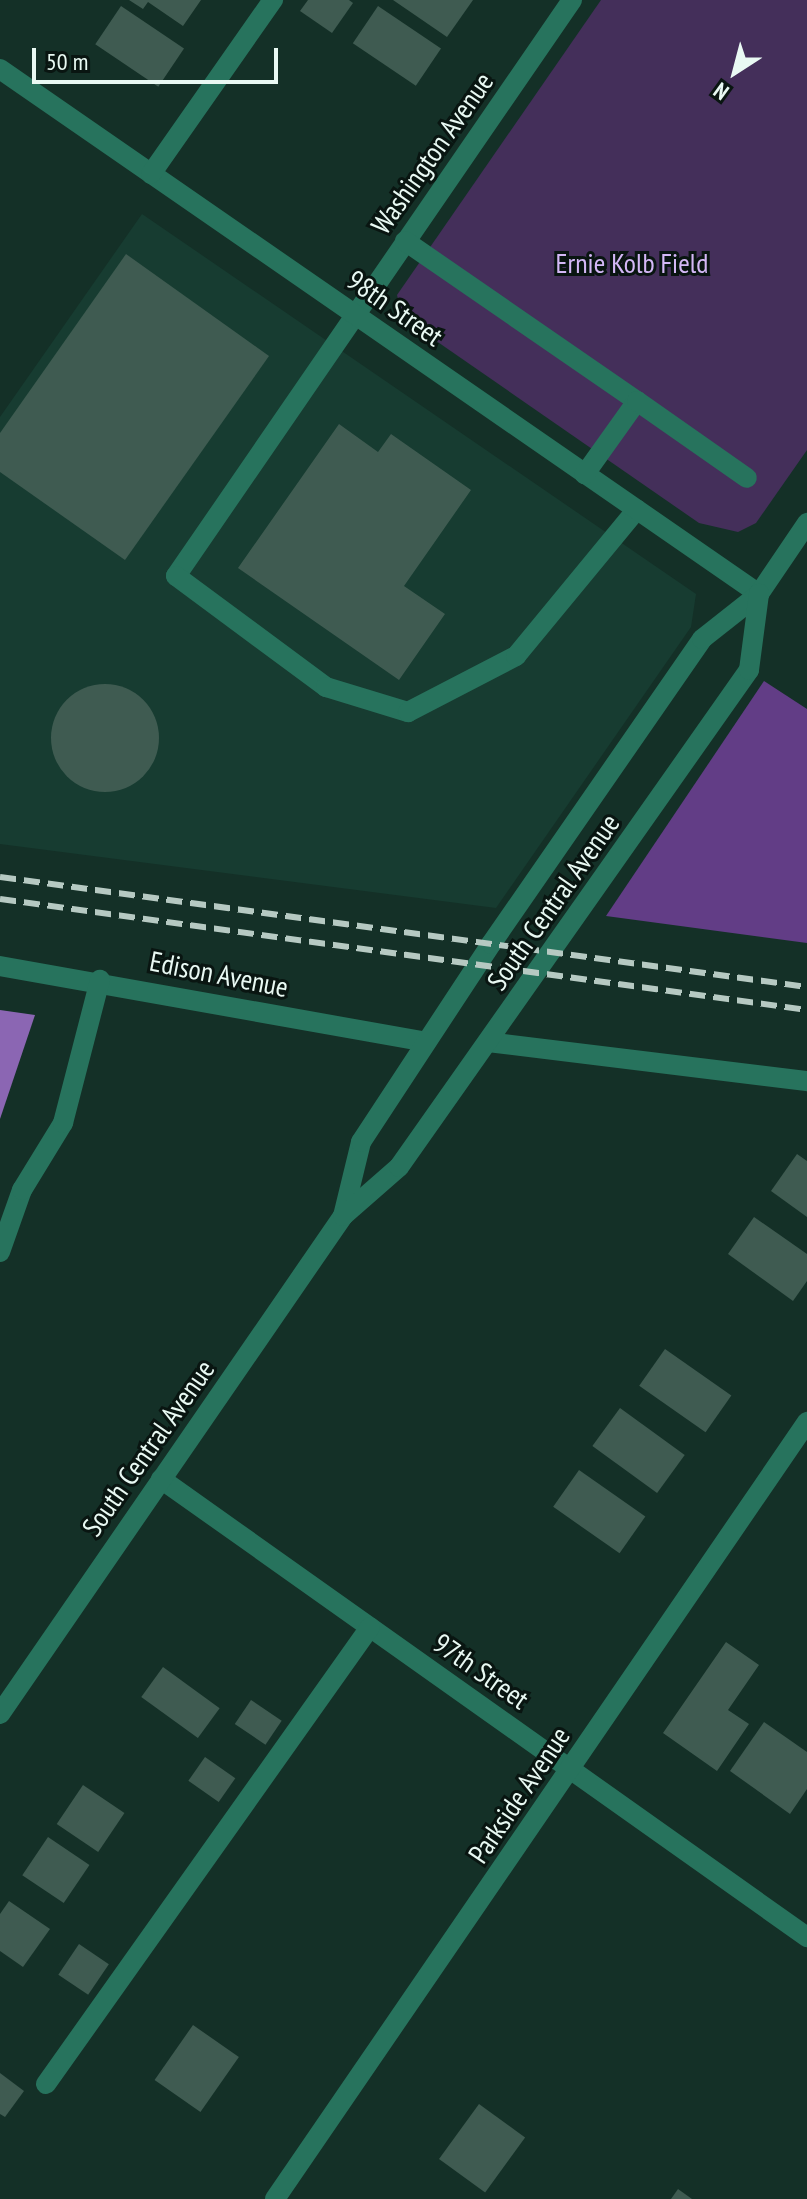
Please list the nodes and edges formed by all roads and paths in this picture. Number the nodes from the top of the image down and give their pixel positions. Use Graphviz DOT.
graph roads {
  1 [pos="273,0"];
  2 [pos="572,0"];
  3 [pos="0,69"];
  4 [pos="151,174"];
  5 [pos="405,241"];
  6 [pos="354,314"];
  7 [pos="637,401"];
  8 [pos="585,474"];
  9 [pos="747,478"];
  10 [pos="637,509"];
  11 [pos="803,537"];
  12 [pos="759,594"];
  13 [pos="0,966"];
  14 [pos="100,980"];
  15 [pos="426,1042"];
  16 [pos="488,1042"];
  17 [pos="807,1081"];
  18 [pos="343,1216"];
  19 [pos="0,1252"];
  20 [pos="807,1422"];
  21 [pos="161,1479"];
  22 [pos="370,1627"];
  23 [pos="0,1714"];
  24 [pos="571,1769"];
  25 [pos="807,1937"];
  26 [pos="46,2084"];
  27 [pos="275,2199"];
  1 -- 4 [label="street"];
  2 -- 5 [label="street, Washington Avenue"];
  3 -- 4 [label="street, 98th Street"];
  4 -- 6 [label="street, 98th Street"];
  5 -- 6 [label="street, Washington Avenue"];
  5 -- 7 [label="street"];
  6 -- 8 [label="street, 98th Street"];
  6 -- 10 [label="street, Washington Avenue"];
  7 -- 8 [label="street"];
  7 -- 9 [label="street"];
  8 -- 10 [label="street, 98th Street"];
  10 -- 12 [label="street, 98th Street"];
  11 -- 12 [label="street, South Central Avenue"];
  12 -- 15 [label="street, South Central Avenue"];
  12 -- 16 [label="street, South Central Avenue"];
  13 -- 14 [label="street, Edison Avenue"];
  14 -- 15 [label="street, Edison Avenue"];
  14 -- 19 [label="street"];
  15 -- 18 [label="street, South Central Avenue"];
  16 -- 17 [label="street"];
  16 -- 18 [label="street, South Central Avenue"];
  18 -- 21 [label="street, South Central Avenue"];
  20 -- 24 [label="street, Parkside Avenue"];
  21 -- 22 [label="street, 97th Street"];
  21 -- 23 [label="street, South Central Avenue"];
  22 -- 24 [label="street, 97th Street"];
  22 -- 26 [label="street"];
  24 -- 25 [label="street, 97th Street"];
  24 -- 27 [label="street, Parkside Avenue"];
}
